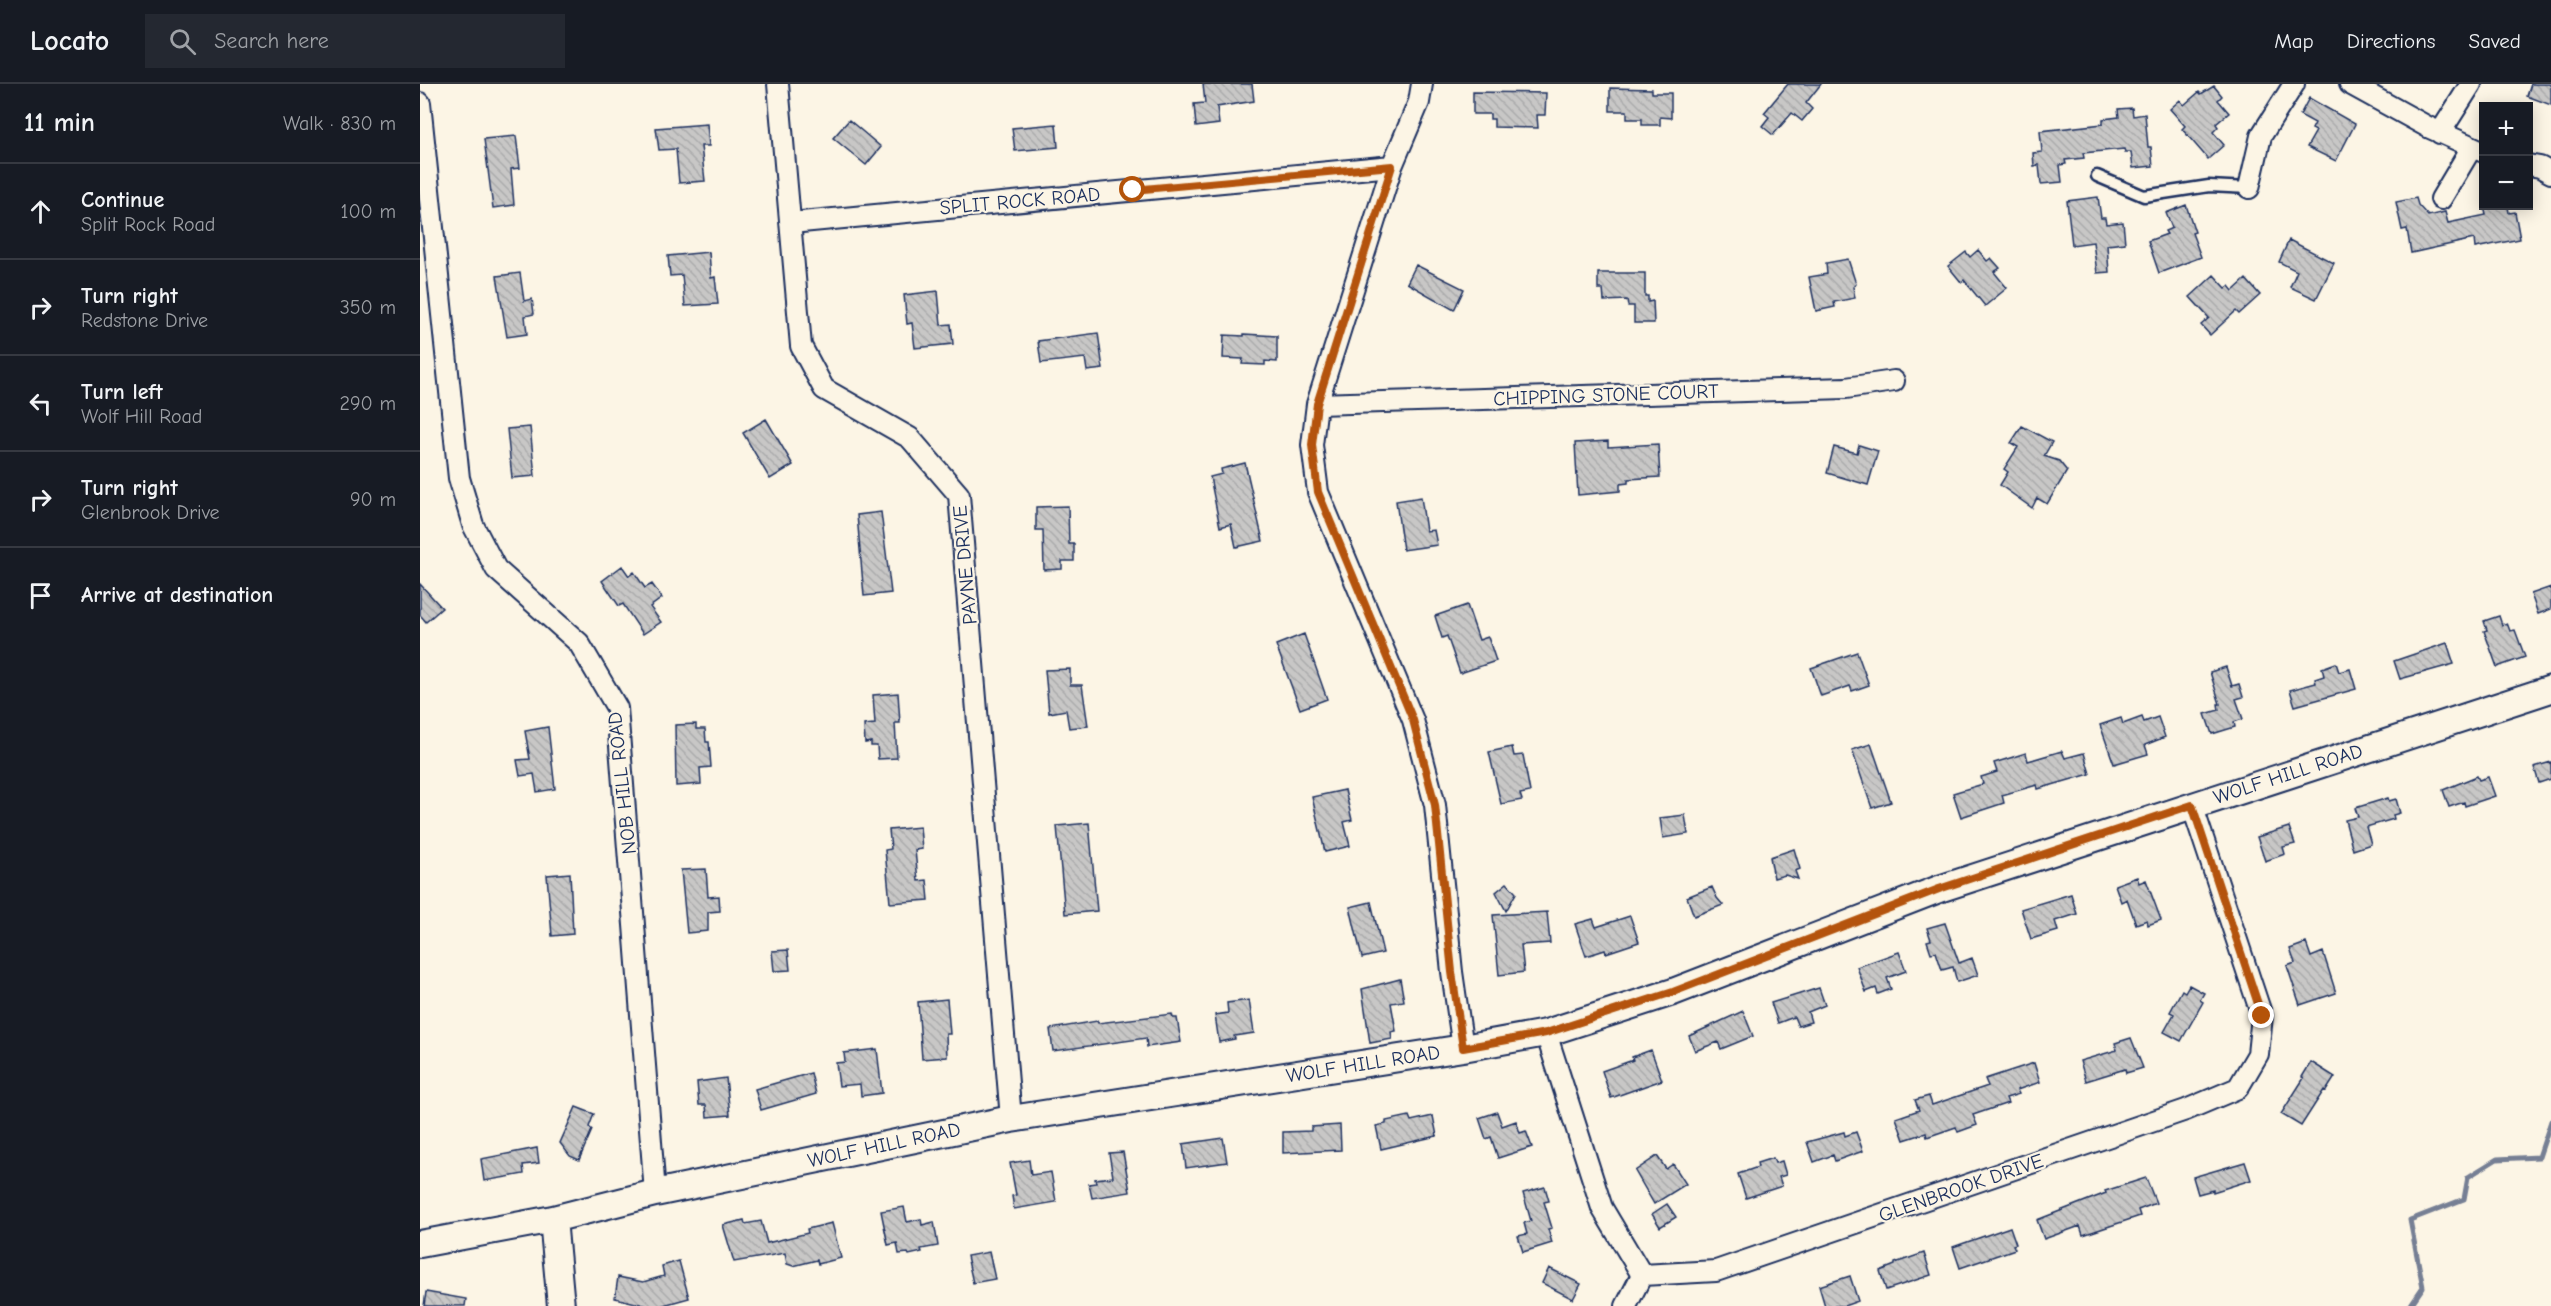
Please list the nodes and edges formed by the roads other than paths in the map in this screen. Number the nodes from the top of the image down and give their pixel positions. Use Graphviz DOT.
graph roads {
  1 [pos="778,84"];
  2 [pos="1422,84"];
  3 [pos="2294,84"];
  4 [pos="2350,84"];
  5 [pos="2471,84"];
  6 [pos="420,104"];
  7 [pos="2440,133"];
  8 [pos="2478,149"];
  9 [pos="1392,166"];
  10 [pos="2533,166"];
  11 [pos="2551,173"];
  12 [pos="2097,176"];
  13 [pos="2248,188"];
  14 [pos="2441,199"];
  15 [pos="791,223"];
  16 [pos="1894,381"];
  17 [pos="1317,404"];
  18 [pos="2551,689"];
  19 [pos="2192,805"];
  20 [pos="1546,1033"];
  21 [pos="1463,1048"];
  22 [pos="1011,1119"];
  23 [pos="655,1193"];
  24 [pos="554,1220"];
  25 [pos="420,1244"];
  26 [pos="1642,1275"];
  27 [pos="561,1306"];
  28 [pos="1626,1306"];
  1 -- 15 [label="street, PAYNE DRIVE"];
  2 -- 9 [label="street"];
  3 -- 13 [label="street"];
  4 -- 7 [label="street"];
  5 -- 7 [label="street"];
  6 -- 23 [label="street, NOB HILL ROAD"];
  7 -- 8 [label="street"];
  8 -- 14 [label="street"];
  9 -- 15 [label="street, SPLIT ROCK ROAD"];
  9 -- 17 [label="street"];
  10 -- 11 [label="street"];
  12 -- 13 [label="lane"];
  15 -- 22 [label="street, PAYNE DRIVE"];
  16 -- 17 [label="street, CHIPPING STONE COURT"];
  17 -- 21 [label="street"];
  18 -- 19 [label="street, WOLF HILL ROAD"];
  19 -- 20 [label="street, WOLF HILL ROAD"];
  19 -- 26 [label="street, GLENBROOK DRIVE"];
  20 -- 21 [label="street, WOLF HILL ROAD"];
  20 -- 26 [label="street"];
  21 -- 22 [label="street, WOLF HILL ROAD"];
  22 -- 23 [label="street, WOLF HILL ROAD"];
  23 -- 24 [label="street, WOLF HILL ROAD"];
  24 -- 25 [label="street, WOLF HILL ROAD"];
  24 -- 27 [label="street"];
  26 -- 28 [label="street"];
}
